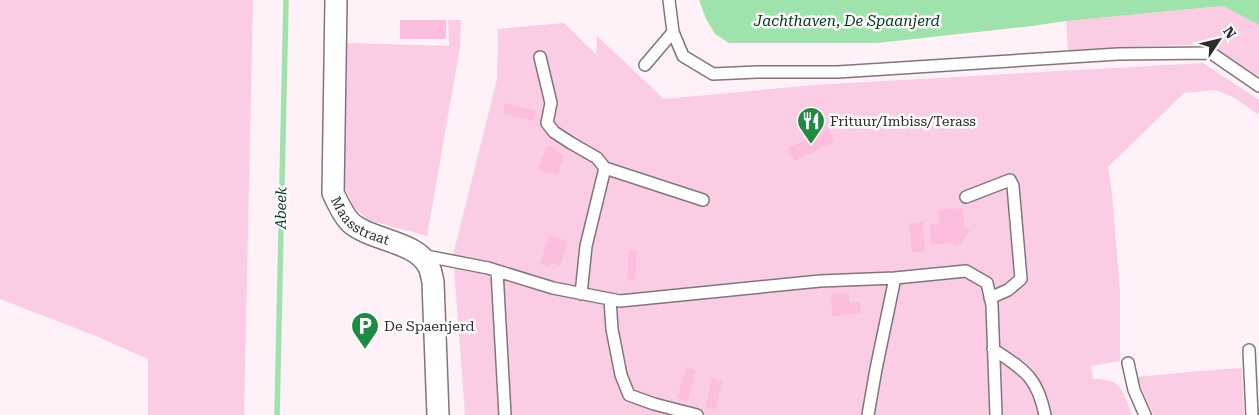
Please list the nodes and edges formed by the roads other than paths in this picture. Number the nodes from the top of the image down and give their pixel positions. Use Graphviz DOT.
graph roads {
  1 [pos="336,0"];
  2 [pos="669,0"];
  3 [pos="673,32"];
  4 [pos="540,57"];
  5 [pos="644,64"];
  6 [pos="1259,86"];
  7 [pos="605,168"];
  8 [pos="966,197"];
  9 [pos="703,200"];
  10 [pos="420,255"];
  11 [pos="497,271"];
  12 [pos="895,278"];
  13 [pos="581,294"];
  14 [pos="990,298"];
  15 [pos="610,299"];
  16 [pos="993,349"];
  17 [pos="1249,350"];
  18 [pos="1128,363"];
  19 [pos="438,415"];
  20 [pos="505,415"];
  21 [pos="697,415"];
  22 [pos="868,415"];
  23 [pos="996,415"];
  24 [pos="1045,415"];
  25 [pos="1145,415"];
  26 [pos="1252,415"];
  1 -- 10 [label="street, Maasstraat"];
  2 -- 3 [label="lane"];
  3 -- 5 [label="lane"];
  3 -- 6 [label="lane"];
  4 -- 7 [label="lane"];
  7 -- 9 [label="lane"];
  7 -- 13 [label="lane"];
  8 -- 14 [label="lane"];
  10 -- 11 [label="lane"];
  10 -- 19 [label="street"];
  11 -- 13 [label="lane"];
  11 -- 20 [label="lane"];
  12 -- 14 [label="lane"];
  12 -- 15 [label="lane"];
  12 -- 22 [label="lane"];
  13 -- 15 [label="lane"];
  14 -- 16 [label="lane"];
  15 -- 21 [label="lane"];
  16 -- 23 [label="lane"];
  16 -- 24 [label="lane"];
  17 -- 26 [label="lane"];
  18 -- 25 [label="lane"];
}
